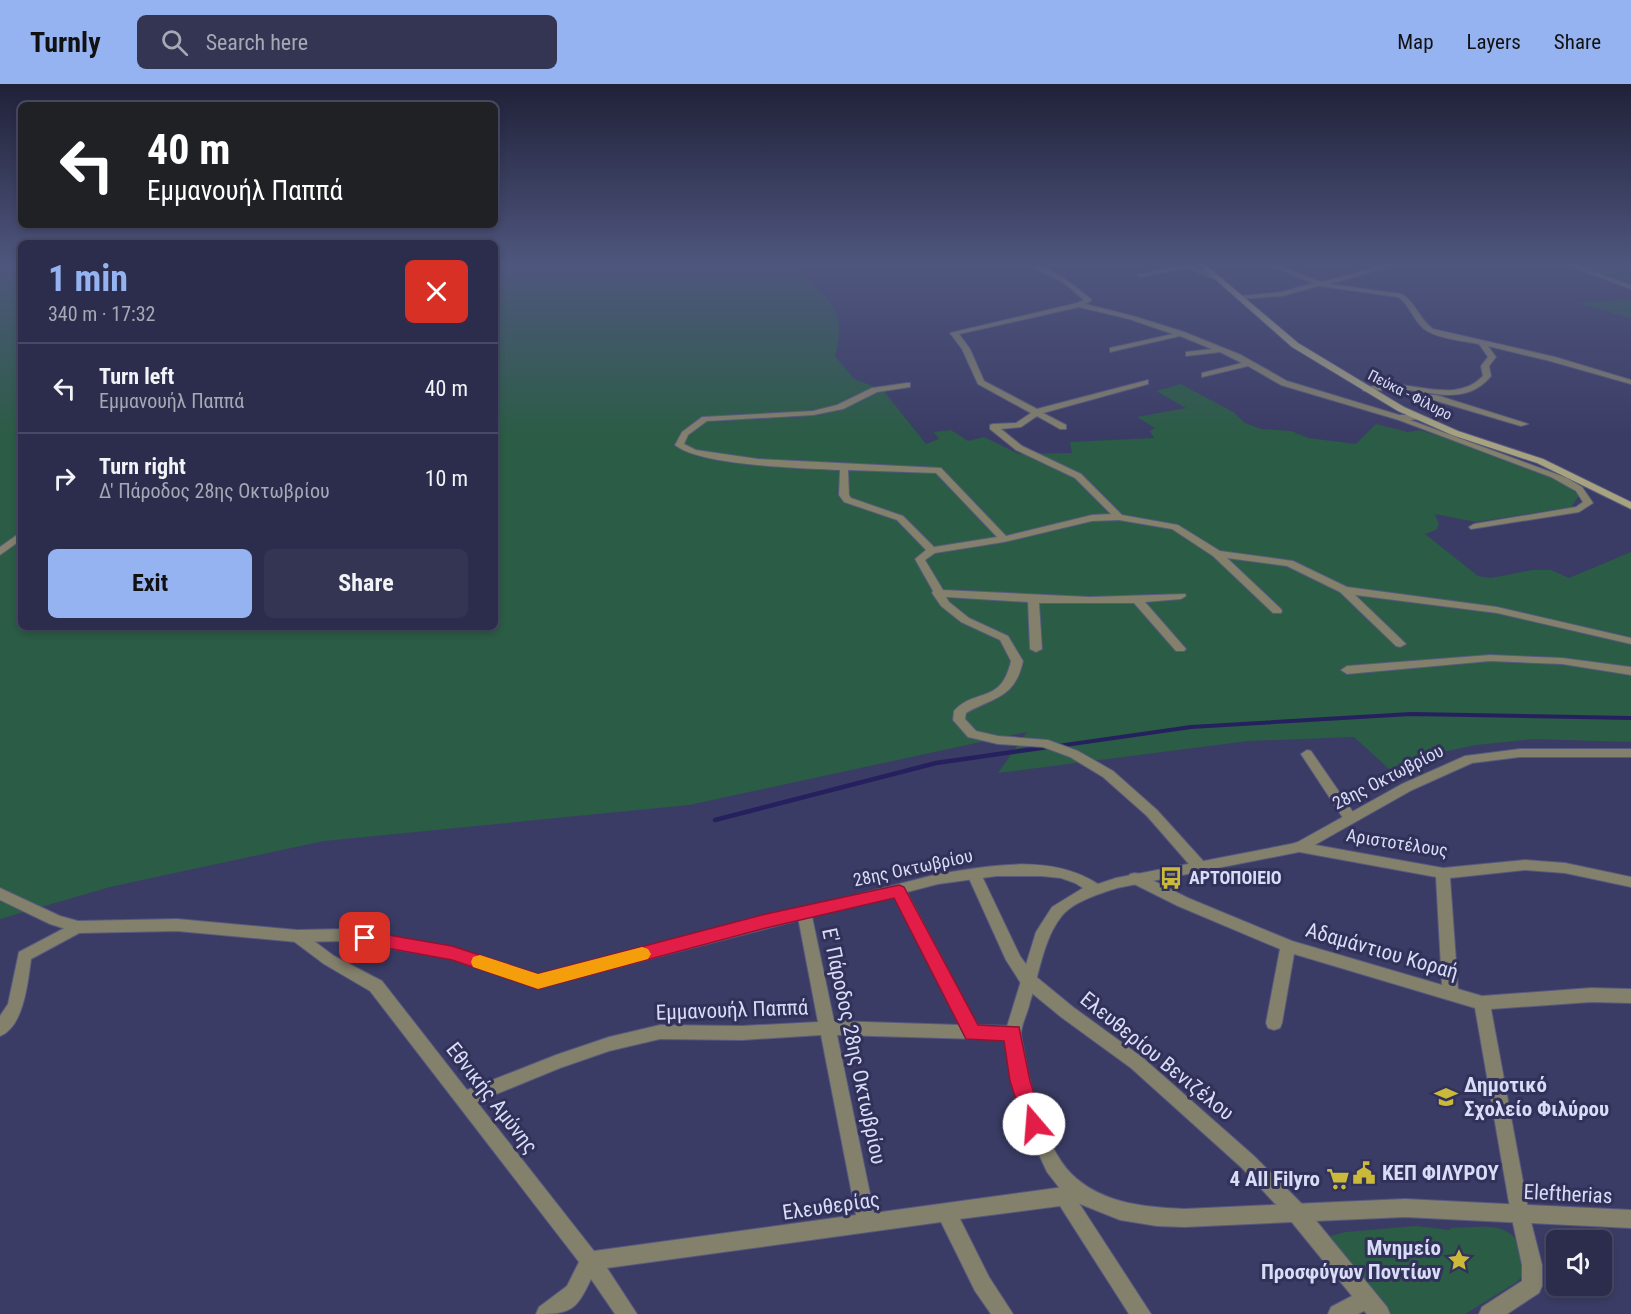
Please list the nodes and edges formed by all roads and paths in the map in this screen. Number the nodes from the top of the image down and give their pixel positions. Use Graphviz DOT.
graph roads {
  1 [pos="1003,322"];
  2 [pos="1147,322"];
  3 [pos="1269,322"];
  4 [pos="1421,322"];
  5 [pos="1181,334"];
  6 [pos="1482,343"];
  7 [pos="1113,350"];
  8 [pos="1222,350"];
  9 [pos="1189,354"];
  10 [pos="1249,363"];
  11 [pos="1205,375"];
  12 [pos="1145,382"];
  13 [pos="1631,382"];
  14 [pos="907,386"];
  15 [pos="1366,388"];
  16 [pos="1037,412"];
  17 [pos="1417,417"];
  18 [pos="1399,418"];
  19 [pos="1524,424"];
  20 [pos="1063,427"];
  21 [pos="844,468"];
  22 [pos="1631,506"];
  23 [pos="1119,517"];
  24 [pos="1474,527"];
  25 [pos="18,537"];
  26 [pos="1004,539"];
  27 [pos="932,550"];
  28 [pos="0,552"];
  29 [pos="1217,554"];
  30 [pos="1344,590"];
  31 [pos="937,593"];
  32 [pos="1181,596"];
  33 [pos="1033,599"];
  34 [pos="1138,601"];
  35 [pos="1277,611"];
  36 [pos="1631,641"];
  37 [pos="1400,645"];
  38 [pos="1036,649"];
  39 [pos="1180,649"];
  40 [pos="1347,670"];
  41 [pos="1631,671"];
  42 [pos="1631,753"];
  43 [pos="1306,754"];
  44 [pos="1350,818"];
  45 [pos="1299,847"];
  46 [pos="1200,867"];
  47 [pos="1443,873"];
  48 [pos="974,874"];
  49 [pos="1135,878"];
  50 [pos="1631,882"];
  51 [pos="1095,889"];
  52 [pos="899,891"];
  53 [pos="0,894"];
  54 [pos="804,912"];
  55 [pos="78,927"];
  56 [pos="297,936"];
  57 [pos="1288,946"];
  58 [pos="1028,980"];
  59 [pos="1450,992"];
  60 [pos="1631,996"];
  61 [pos="1482,1003"];
  62 [pos="1274,1023"];
  63 [pos="829,1028"];
  64 [pos="0,1029"];
  65 [pos="973,1033"];
  66 [pos="1012,1033"];
  67 [pos="464,1099"];
  68 [pos="1070,1194"];
  69 [pos="946,1212"];
  70 [pos="1297,1213"];
  71 [pos="1520,1214"];
  72 [pos="1631,1219"];
  73 [pos="867,1224"];
  74 [pos="590,1261"];
  75 [pos="1366,1299"];
  76 [pos="546,1314"];
  77 [pos="627,1314"];
  78 [pos="1003,1314"];
  79 [pos="1141,1314"];
  80 [pos="1338,1314"];
  81 [pos="1380,1314"];
  82 [pos="1489,1314"];
  1 -- 16 [label="street"];
  2 -- 5 [label="street"];
  3 -- 15 [label="main road, Πεύκα - Φίλυρο"];
  4 -- 6 [label="street"];
  5 -- 7 [label="street"];
  5 -- 8 [label="street"];
  6 -- 13 [label="street"];
  6 -- 15 [label="street"];
  8 -- 9 [label="street"];
  8 -- 10 [label="street"];
  10 -- 11 [label="street"];
  10 -- 18 [label="street"];
  12 -- 16 [label="street"];
  14 -- 21 [label="street"];
  15 -- 17 [label="main road, Πεύκα - Φίλυρο"];
  15 -- 19 [label="street"];
  16 -- 20 [label="street"];
  16 -- 23 [label="street"];
  17 -- 18 [label="street"];
  17 -- 22 [label="main road, Πεύκα - Φίλυρο"];
  18 -- 24 [label="street"];
  21 -- 26 [label="street"];
  21 -- 27 [label="street"];
  23 -- 26 [label="street"];
  23 -- 29 [label="street"];
  25 -- 28 [label="street"];
  26 -- 27 [label="street"];
  27 -- 31 [label="street"];
  29 -- 30 [label="street"];
  29 -- 35 [label="street"];
  30 -- 36 [label="street"];
  30 -- 37 [label="street"];
  31 -- 33 [label="street"];
  31 -- 46 [label="street"];
  32 -- 34 [label="street"];
  33 -- 34 [label="street"];
  33 -- 38 [label="street"];
  34 -- 39 [label="street"];
  40 -- 41 [label="street"];
  42 -- 44 [label="street, 28ης Οκτωβρίου"];
  43 -- 44 [label="street"];
  44 -- 45 [label="street, 28ης Οκτωβρίου"];
  45 -- 46 [label="street, 28ης Οκτωβρίου"];
  45 -- 47 [label="street, Αριστοτέλους"];
  46 -- 49 [label="street, 28ης Οκτωβρίου"];
  47 -- 50 [label="street, Αριστοτέλους"];
  47 -- 59 [label="street"];
  48 -- 51 [label="street, 28ης Οκτωβρίου"];
  48 -- 52 [label="street, 28ης Οκτωβρίου"];
  48 -- 58 [label="street, Ελευθερίου Βενιζέλου"];
  49 -- 51 [label="street, 28ης Οκτωβρίου"];
  49 -- 57 [label="street, Αδαμάντιου Κοραή"];
  51 -- 58 [label="street"];
  52 -- 54 [label="street, 28ης Οκτωβρίου"];
  52 -- 65 [label="street"];
  53 -- 55 [label="street"];
  54 -- 56 [label="street, 28ης Οκτωβρίου"];
  54 -- 63 [label="street, Ε' Πάροδος 28ης Οκτωβρίου"];
  55 -- 56 [label="street, 28ης Οκτωβρίου"];
  55 -- 64 [label="street"];
  56 -- 67 [label="street, Εθνικής Αμύνης"];
  57 -- 59 [label="street, Αδαμάντιου Κοραή"];
  57 -- 62 [label="street"];
  58 -- 66 [label="street"];
  58 -- 70 [label="street, Ελευθερίου Βενιζέλου"];
  59 -- 61 [label="street, Αδαμάντιου Κοραή"];
  60 -- 61 [label="street, Αδαμάντιου Κοραή"];
  61 -- 71 [label="street"];
  63 -- 65 [label="street, Εμμανουήλ Παππά"];
  63 -- 67 [label="street, Εμμανουήλ Παππά"];
  63 -- 73 [label="street, Ε' Πάροδος 28ης Οκτωβρίου"];
  65 -- 66 [label="street, Εμμανουήλ Παππά"];
  66 -- 68 [label="street"];
  67 -- 74 [label="street, Εθνικής Αμύνης"];
  68 -- 69 [label="street, Ελευθερίας"];
  68 -- 70 [label="street, Eleftherias"];
  68 -- 79 [label="street"];
  69 -- 73 [label="street, Ελευθερίας"];
  69 -- 78 [label="street"];
  70 -- 71 [label="street, Eleftherias"];
  70 -- 75 [label="street, Ελευθερίου Βενιζέλου"];
  71 -- 72 [label="street, Eleftherias"];
  71 -- 82 [label="street"];
  73 -- 74 [label="street, Ελευθερίας"];
  74 -- 76 [label="street"];
  74 -- 77 [label="street, Εθνικής Αμύνης"];
  75 -- 80 [label="street"];
  75 -- 81 [label="street, Ελευθερίου Βενιζέλου"];
}
